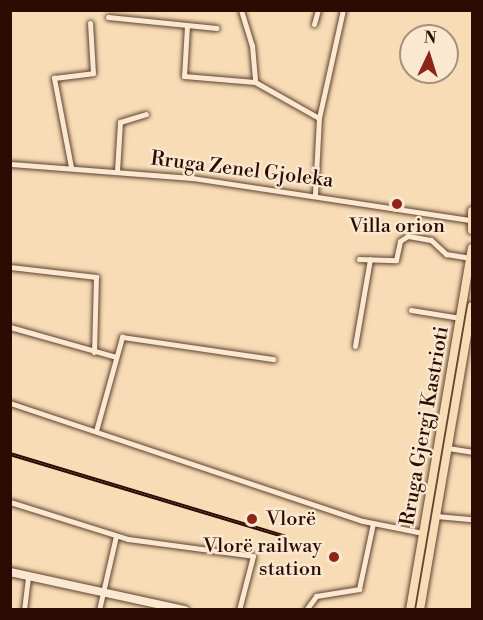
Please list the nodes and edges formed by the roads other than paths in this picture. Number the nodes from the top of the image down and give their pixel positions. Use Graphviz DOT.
graph roads {
  1 [pos="241,10"];
  2 [pos="318,10"];
  3 [pos="343,10"];
  4 [pos="108,17"];
  5 [pos="90,23"];
  6 [pos="314,24"];
  7 [pos="187,26"];
  8 [pos="216,28"];
  9 [pos="255,82"];
  10 [pos="146,114"];
  11 [pos="319,118"];
  12 [pos="10,164"];
  13 [pos="71,167"];
  14 [pos="117,171"];
  15 [pos="315,194"];
  16 [pos="471,215"];
  17 [pos="472,231"];
  18 [pos="472,248"];
  19 [pos="471,258"];
  20 [pos="370,259"];
  21 [pos="359,260"];
  22 [pos="10,267"];
  23 [pos="472,307"];
  24 [pos="411,310"];
  25 [pos="460,318"];
  26 [pos="10,327"];
  27 [pos="355,346"];
  28 [pos="94,352"];
  29 [pos="116,357"];
  30 [pos="273,359"];
  31 [pos="10,403"];
  32 [pos="96,431"];
  33 [pos="448,448"];
  34 [pos="472,452"];
  35 [pos="10,502"];
  36 [pos="436,516"];
  37 [pos="472,519"];
  38 [pos="373,523"];
  39 [pos="423,533"];
  40 [pos="116,536"];
  41 [pos="10,572"];
  42 [pos="28,576"];
  43 [pos="102,593"];
  44 [pos="152,606"];
  45 [pos="24,609"];
  46 [pos="99,609"];
  47 [pos="185,609"];
  48 [pos="239,609"];
  49 [pos="306,609"];
  50 [pos="410,609"];
  51 [pos="420,609"];
  1 -- 9 [label="street"];
  2 -- 6 [label="street"];
  3 -- 11 [label="street"];
  4 -- 7 [label="street"];
  5 -- 13 [label="street"];
  7 -- 8 [label="street"];
  7 -- 9 [label="street"];
  9 -- 11 [label="street"];
  10 -- 14 [label="street"];
  11 -- 15 [label="street"];
  12 -- 13 [label="street, Rruga Zenel Gjoleka"];
  13 -- 14 [label="street, Rruga Zenel Gjoleka"];
  14 -- 15 [label="street, Rruga Zenel Gjoleka"];
  15 -- 16 [label="street, Rruga Zenel Gjoleka"];
  16 -- 17 [label="main road"];
  18 -- 19 [label="main road, Rruga Gjergj Kastrioti"];
  19 -- 20 [label="street"];
  19 -- 25 [label="main road, Rruga Gjergj Kastrioti"];
  20 -- 21 [label="street"];
  20 -- 27 [label="street"];
  22 -- 28 [label="street"];
  23 -- 33 [label="main road, Rruga Gjergj Kastrioti"];
  24 -- 25 [label="street"];
  25 -- 39 [label="main road, Rruga Gjergj Kastrioti"];
  26 -- 28 [label="street"];
  28 -- 29 [label="street"];
  29 -- 30 [label="street"];
  29 -- 32 [label="street"];
  31 -- 32 [label="street"];
  32 -- 38 [label="street"];
  33 -- 34 [label="street"];
  33 -- 36 [label="main road, Rruga Gjergj Kastrioti"];
  35 -- 40 [label="street"];
  36 -- 37 [label="street"];
  36 -- 51 [label="main road, Rruga Gjergj Kastrioti"];
  38 -- 39 [label="street"];
  38 -- 49 [label="street"];
  39 -- 50 [label="main road, Rruga Gjergj Kastrioti"];
  40 -- 43 [label="street"];
  40 -- 48 [label="street"];
  41 -- 42 [label="street"];
  42 -- 43 [label="street"];
  42 -- 45 [label="street"];
  43 -- 44 [label="street"];
  43 -- 46 [label="street"];
  44 -- 47 [label="street"];
}
